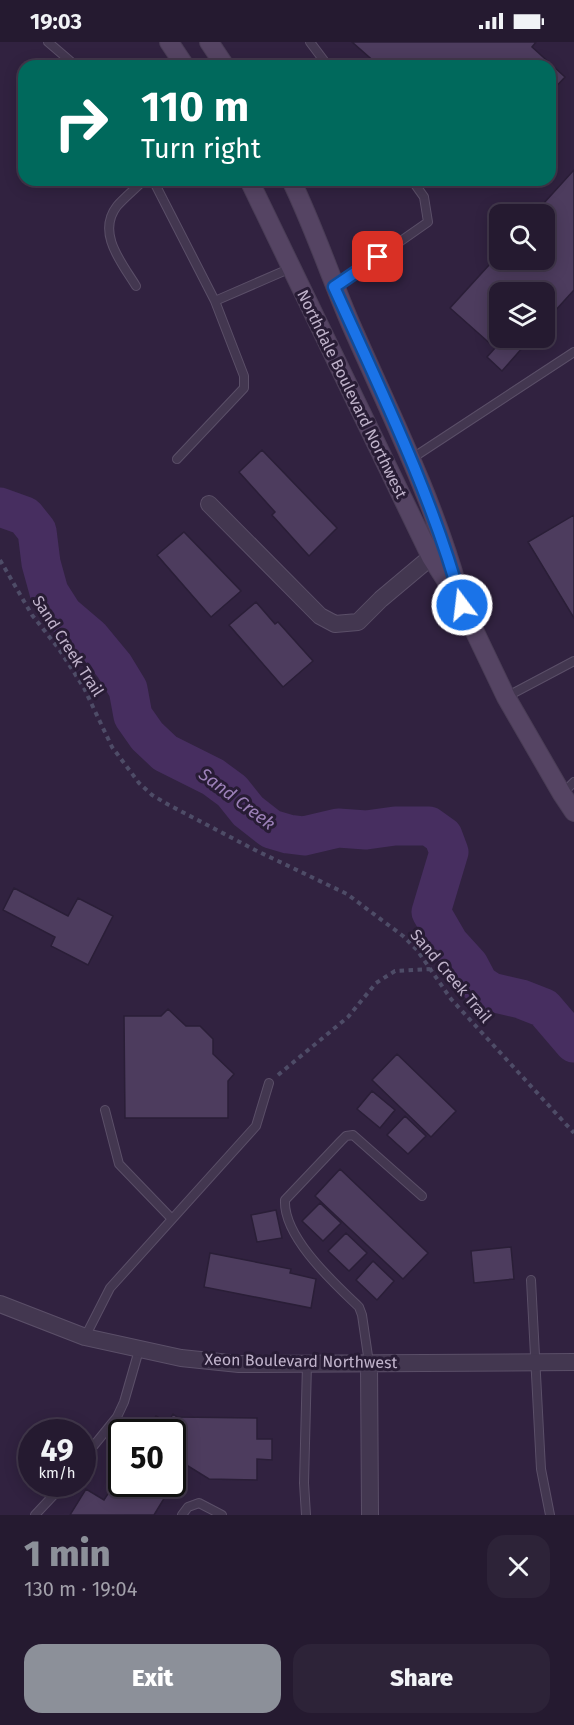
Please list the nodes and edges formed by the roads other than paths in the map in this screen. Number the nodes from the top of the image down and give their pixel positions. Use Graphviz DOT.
graph roads {
  1 [pos="48,42"];
  2 [pos="169,42"];
  3 [pos="209,42"];
  4 [pos="310,42"];
  5 [pos="69,60"];
  6 [pos="181,60"];
  7 [pos="221,60"];
  8 [pos="324,60"];
  9 [pos="138,186"];
  10 [pos="156,186"];
  11 [pos="252,186"];
  12 [pos="293,186"];
  13 [pos="416,186"];
  14 [pos="292,268"];
  15 [pos="136,286"];
  16 [pos="334,287"];
  17 [pos="215,301"];
  18 [pos="574,352"];
  19 [pos="177,459"];
  20 [pos="410,459"];
  21 [pos="209,504"];
  22 [pos="431,557"];
  23 [pos="462,605"];
  24 [pos="574,661"];
  25 [pos="506,697"];
  26 [pos="568,788"];
  27 [pos="574,812"];
  28 [pos="269,1083"];
  29 [pos="105,1110"];
  30 [pos="422,1196"];
  31 [pos="172,1219"];
  32 [pos="531,1280"];
  33 [pos="0,1304"];
  34 [pos="85,1337"];
  35 [pos="139,1350"];
  36 [pos="535,1362"];
  37 [pos="574,1362"];
  38 [pos="369,1363"];
  39 [pos="307,1364"];
  40 [pos="96,1443"];
  41 [pos="52,1497"];
  42 [pos="35,1515"];
  43 [pos="182,1515"];
  44 [pos="222,1515"];
  45 [pos="306,1515"];
  46 [pos="370,1515"];
  47 [pos="550,1515"];
  1 -- 5 [label="lane"];
  2 -- 6 [label="main road"];
  3 -- 7 [label="main road"];
  4 -- 8 [label="lane"];
  9 -- 15 [label="lane"];
  10 -- 17 [label="lane"];
  11 -- 14 [label="main road, Northdale Boulevard Northwest"];
  12 -- 16 [label="main road, Northdale Boulevard Northwest"];
  13 -- 16 [label="lane"];
  14 -- 17 [label="lane"];
  14 -- 22 [label="main road, Northdale Boulevard Northwest"];
  16 -- 20 [label="main road, Northdale Boulevard Northwest"];
  17 -- 19 [label="lane"];
  18 -- 20 [label="lane"];
  20 -- 23 [label="main road, Northdale Boulevard Northwest"];
  21 -- 22 [label="street"];
  22 -- 23 [label="main road, Northdale Boulevard Northwest"];
  23 -- 25 [label="main road, Northdale Boulevard Northwest"];
  24 -- 25 [label="lane"];
  25 -- 26 [label="main road, Northdale Boulevard Northwest"];
  26 -- 27 [label="main road, Northdale Boulevard Northwest"];
  28 -- 31 [label="lane"];
  29 -- 31 [label="lane"];
  30 -- 38 [label="lane"];
  31 -- 34 [label="lane"];
  32 -- 36 [label="lane"];
  33 -- 34 [label="street, Xeon Boulevard Northwest"];
  34 -- 35 [label="street, Xeon Boulevard Northwest"];
  35 -- 39 [label="street, Xeon Boulevard Northwest"];
  35 -- 40 [label="lane"];
  36 -- 37 [label="street, Xeon Boulevard Northwest"];
  36 -- 38 [label="street, Xeon Boulevard Northwest"];
  36 -- 47 [label="lane"];
  38 -- 39 [label="street, Xeon Boulevard Northwest"];
  38 -- 46 [label="street"];
  39 -- 45 [label="lane"];
  41 -- 42 [label="lane"];
  43 -- 44 [label="lane"];
}
